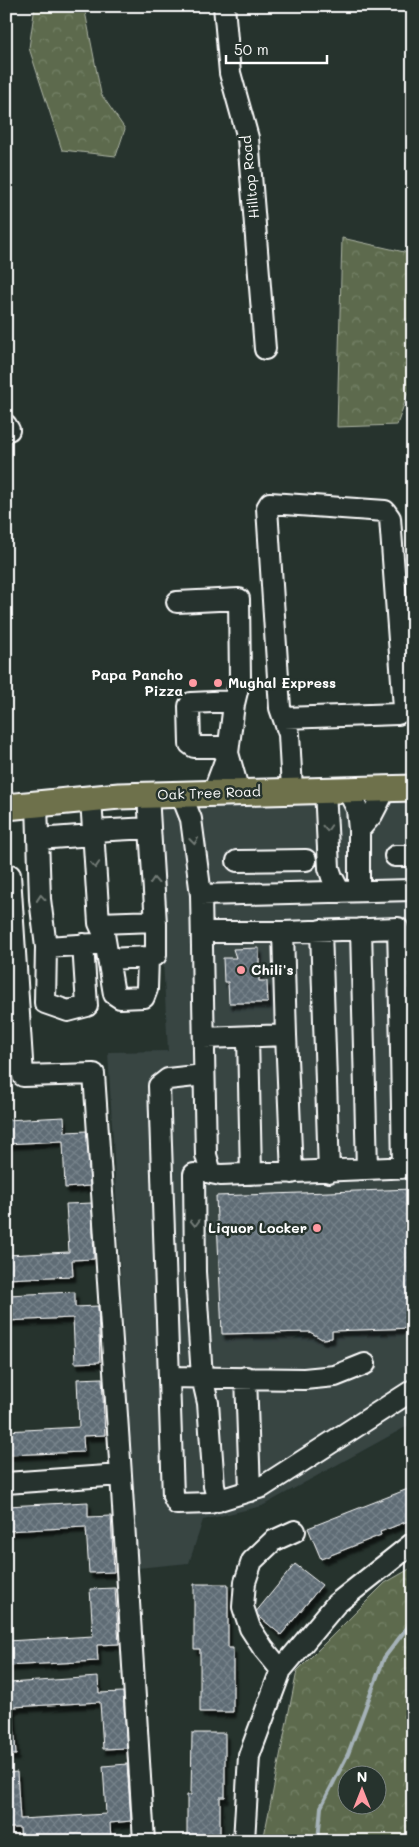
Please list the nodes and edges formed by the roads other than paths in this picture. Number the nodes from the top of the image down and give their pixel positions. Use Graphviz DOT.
graph roads {
  1 [pos="224,6"];
  2 [pos="264,349"];
  3 [pos="177,602"];
  4 [pos="234,701"];
  5 [pos="284,718"];
  6 [pos="228,750"];
  7 [pos="386,788"];
  8 [pos="413,788"];
  9 [pos="336,789"];
  10 [pos="292,790"];
  11 [pos="239,792"];
  12 [pos="213,793"];
  13 [pos="181,794"];
  14 [pos="148,795"];
  15 [pos="91,799"];
  16 [pos="37,804"];
  17 [pos="6,807"];
  18 [pos="150,828"];
  19 [pos="359,830"];
  20 [pos="93,833"];
  21 [pos="38,839"];
  22 [pos="306,860"];
  23 [pos="237,861"];
  24 [pos="261,861"];
  25 [pos="329,868"];
  26 [pos="10,875"];
  27 [pos="413,890"];
  28 [pos="318,892"];
  29 [pos="350,892"];
  30 [pos="263,894"];
  31 [pos="201,895"];
  32 [pos="156,921"];
  33 [pos="99,923"];
  34 [pos="360,929"];
  35 [pos="321,930"];
  36 [pos="202,932"];
  37 [pos="283,932"];
  38 [pos="83,944"];
  39 [pos="46,946"];
  40 [pos="107,951"];
  41 [pos="148,957"];
  42 [pos="12,982"];
  43 [pos="286,1035"];
  44 [pos="248,1037"];
  45 [pos="204,1038"];
  46 [pos="407,1049"];
  47 [pos="204,1075"];
  48 [pos="408,1168"];
  49 [pos="367,1169"];
  50 [pos="330,1172"];
  51 [pos="203,1173"];
  52 [pos="292,1173"];
  53 [pos="251,1174"];
  54 [pos="162,1176"];
  55 [pos="365,1364"];
  56 [pos="169,1377"];
  57 [pos="202,1377"];
  58 [pos="246,1377"];
  59 [pos="413,1390"];
  60 [pos="121,1475"];
  61 [pos="6,1483"];
  62 [pos="250,1491"];
  63 [pos="218,1501"];
  64 [pos="295,1531"];
  65 [pos="413,1543"];
  66 [pos="281,1670"];
  67 [pos="144,1841"];
  68 [pos="244,1841"];
  1 -- 2 [label="street, Hilltop Road"];
  3 -- 4 [label="street"];
  4 -- 6 [label="street"];
  4 -- 6 [label="street"];
  5 -- 5 [label="street"];
  5 -- 10 [label="street"];
  6 -- 11 [label="street"];
  6 -- 12 [label="street"];
  7 -- 8 [label="main road, Oak Tree Road"];
  7 -- 9 [label="main road, Oak Tree Road"];
  7 -- 19 [label="street"];
  9 -- 10 [label="main road, Oak Tree Road"];
  9 -- 19 [label="street"];
  9 -- 25 [label="street, one-way"];
  10 -- 11 [label="main road, Oak Tree Road"];
  11 -- 12 [label="main road, Oak Tree Road"];
  12 -- 13 [label="main road, Oak Tree Road"];
  13 -- 14 [label="main road, Oak Tree Road"];
  13 -- 31 [label="street, one-way"];
  14 -- 15 [label="main road, Oak Tree Road"];
  14 -- 18 [label="street"];
  15 -- 16 [label="main road, Oak Tree Road"];
  15 -- 20 [label="street"];
  16 -- 17 [label="main road, Oak Tree Road"];
  16 -- 21 [label="street"];
  18 -- 20 [label="street"];
  32 -- 18 [label="street, one-way"];
  19 -- 29 [label="street"];
  20 -- 21 [label="street"];
  20 -- 33 [label="street, one-way"];
  39 -- 21 [label="street, one-way"];
  22 -- 24 [label="street"];
  23 -- 24 [label="street"];
  24 -- 30 [label="street"];
  25 -- 28 [label="street"];
  25 -- 29 [label="street"];
  26 -- 42 [label="street"];
  27 -- 29 [label="street"];
  28 -- 29 [label="street"];
  28 -- 30 [label="street"];
  30 -- 31 [label="street"];
  31 -- 36 [label="street"];
  32 -- 33 [label="street"];
  32 -- 41 [label="street"];
  33 -- 40 [label="street"];
  34 -- 35 [label="street"];
  34 -- 46 [label="street"];
  34 -- 49 [label="street"];
  35 -- 37 [label="street"];
  35 -- 50 [label="street"];
  36 -- 37 [label="street"];
  36 -- 45 [label="street"];
  37 -- 43 [label="street"];
  38 -- 39 [label="street"];
  38 -- 39 [label="street"];
  38 -- 40 [label="street"];
  40 -- 41 [label="street"];
  40 -- 41 [label="street"];
  42 -- 60 [label="street"];
  43 -- 44 [label="street"];
  43 -- 52 [label="street"];
  44 -- 45 [label="street"];
  44 -- 53 [label="street"];
  45 -- 47 [label="street"];
  46 -- 48 [label="street"];
  47 -- 51 [label="street"];
  47 -- 54 [label="street"];
  48 -- 49 [label="street"];
  49 -- 50 [label="street"];
  50 -- 52 [label="street"];
  51 -- 53 [label="street"];
  51 -- 54 [label="street"];
  51 -- 57 [label="street, one-way"];
  52 -- 53 [label="street"];
  54 -- 56 [label="street"];
  55 -- 58 [label="street"];
  56 -- 57 [label="street"];
  56 -- 63 [label="street"];
  57 -- 58 [label="street"];
  57 -- 63 [label="street"];
  58 -- 62 [label="street"];
  59 -- 62 [label="street"];
  60 -- 61 [label="street"];
  60 -- 67 [label="street"];
  62 -- 63 [label="street"];
  64 -- 66 [label="street"];
  65 -- 66 [label="street"];
  66 -- 68 [label="street"];
}
